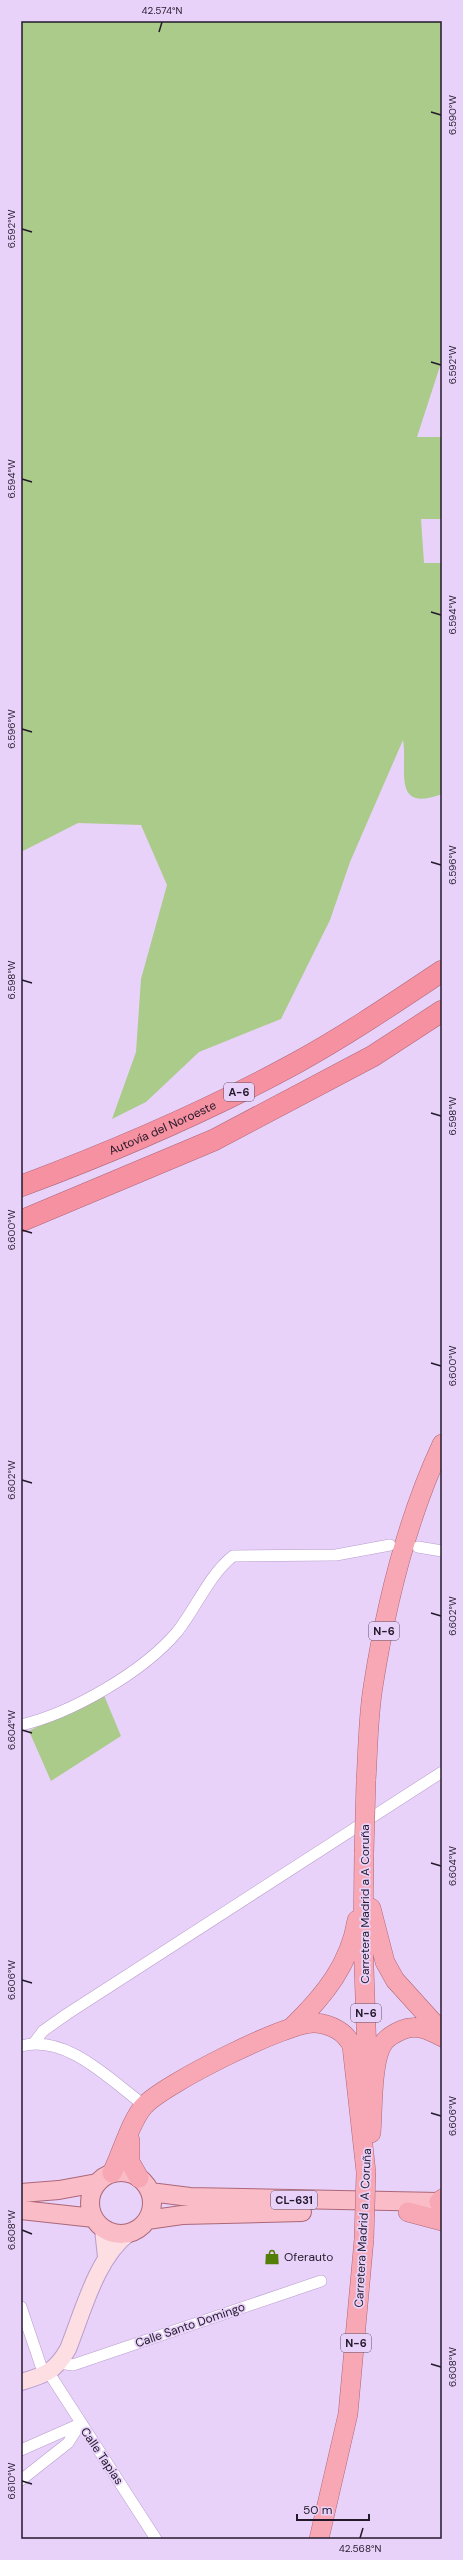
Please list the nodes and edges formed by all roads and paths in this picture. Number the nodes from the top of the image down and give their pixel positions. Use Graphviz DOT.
graph roads {
  1 [pos="442,971"];
  2 [pos="442,1011"];
  3 [pos="21,1186"];
  4 [pos="21,1221"];
  5 [pos="442,1444"];
  6 [pos="390,1545"];
  7 [pos="418,1547"];
  8 [pos="442,1551"];
  9 [pos="21,1725"];
  10 [pos="442,1772"];
  11 [pos="364,1853"];
  12 [pos="293,2026"];
  13 [pos="442,2032"];
  14 [pos="442,2037"];
  15 [pos="34,2043"];
  16 [pos="21,2046"];
  17 [pos="144,2105"];
  18 [pos="130,2134"];
  19 [pos="366,2172"];
  20 [pos="105,2178"];
  21 [pos="145,2185"];
  22 [pos="21,2193"];
  23 [pos="441,2204"];
  24 [pos="21,2210"];
  25 [pos="408,2212"];
  26 [pos="147,2220"];
  27 [pos="442,2221"];
  28 [pos="98,2224"];
  29 [pos="129,2233"];
  30 [pos="106,2257"];
  31 [pos="321,2281"];
  32 [pos="21,2307"];
  33 [pos="50,2370"];
  34 [pos="21,2382"];
  35 [pos="80,2424"];
  36 [pos="21,2450"];
  37 [pos="21,2480"];
  38 [pos="156,2539"];
  39 [pos="319,2539"];
  1 -- 3 [label="highway, Autovía del Noroeste / A-6"];
  2 -- 4 [label="highway, A-6"];
  5 -- 11 [label="highway, Carretera Madrid a A Coruña / N-6, bridge"];
  6 -- 9 [label="street"];
  7 -- 8 [label="street"];
  10 -- 15 [label="street"];
  11 -- 12 [label="highway"];
  11 -- 13 [label="highway"];
  11 -- 19 [label="highway, Carretera Madrid a A Coruña / N-6"];
  12 -- 17 [label="highway"];
  12 -- 19 [label="highway"];
  14 -- 19 [label="highway"];
  15 -- 16 [label="street"];
  15 -- 17 [label="street"];
  17 -- 18 [label="highway"];
  18 -- 20 [label="highway"];
  18 -- 21 [label="highway"];
  19 -- 39 [label="highway, Carretera Madrid a A Coruña / N-6, bridge"];
  20 -- 21 [label="main road, CL-631"];
  20 -- 22 [label="main road, CL-631"];
  20 -- 28 [label="main road"];
  21 -- 23 [label="main road, CL-631"];
  21 -- 26 [label="main road"];
  23 -- 25 [label="main road"];
  24 -- 28 [label="main road"];
  25 -- 26 [label="main road, CL-631"];
  25 -- 27 [label="highway"];
  26 -- 29 [label="main road, CL-631"];
  28 -- 29 [label="main road"];
  28 -- 30 [label="main road"];
  29 -- 30 [label="main road"];
  30 -- 33 [label="main road"];
  31 -- 33 [label="street, Calle Santo Domingo"];
  32 -- 33 [label="street, Calle Tapias"];
  33 -- 34 [label="main road"];
  33 -- 35 [label="street, Calle Tapias"];
  35 -- 36 [label="street"];
  35 -- 37 [label="street"];
  35 -- 38 [label="street, Calle Tapias"];
}
